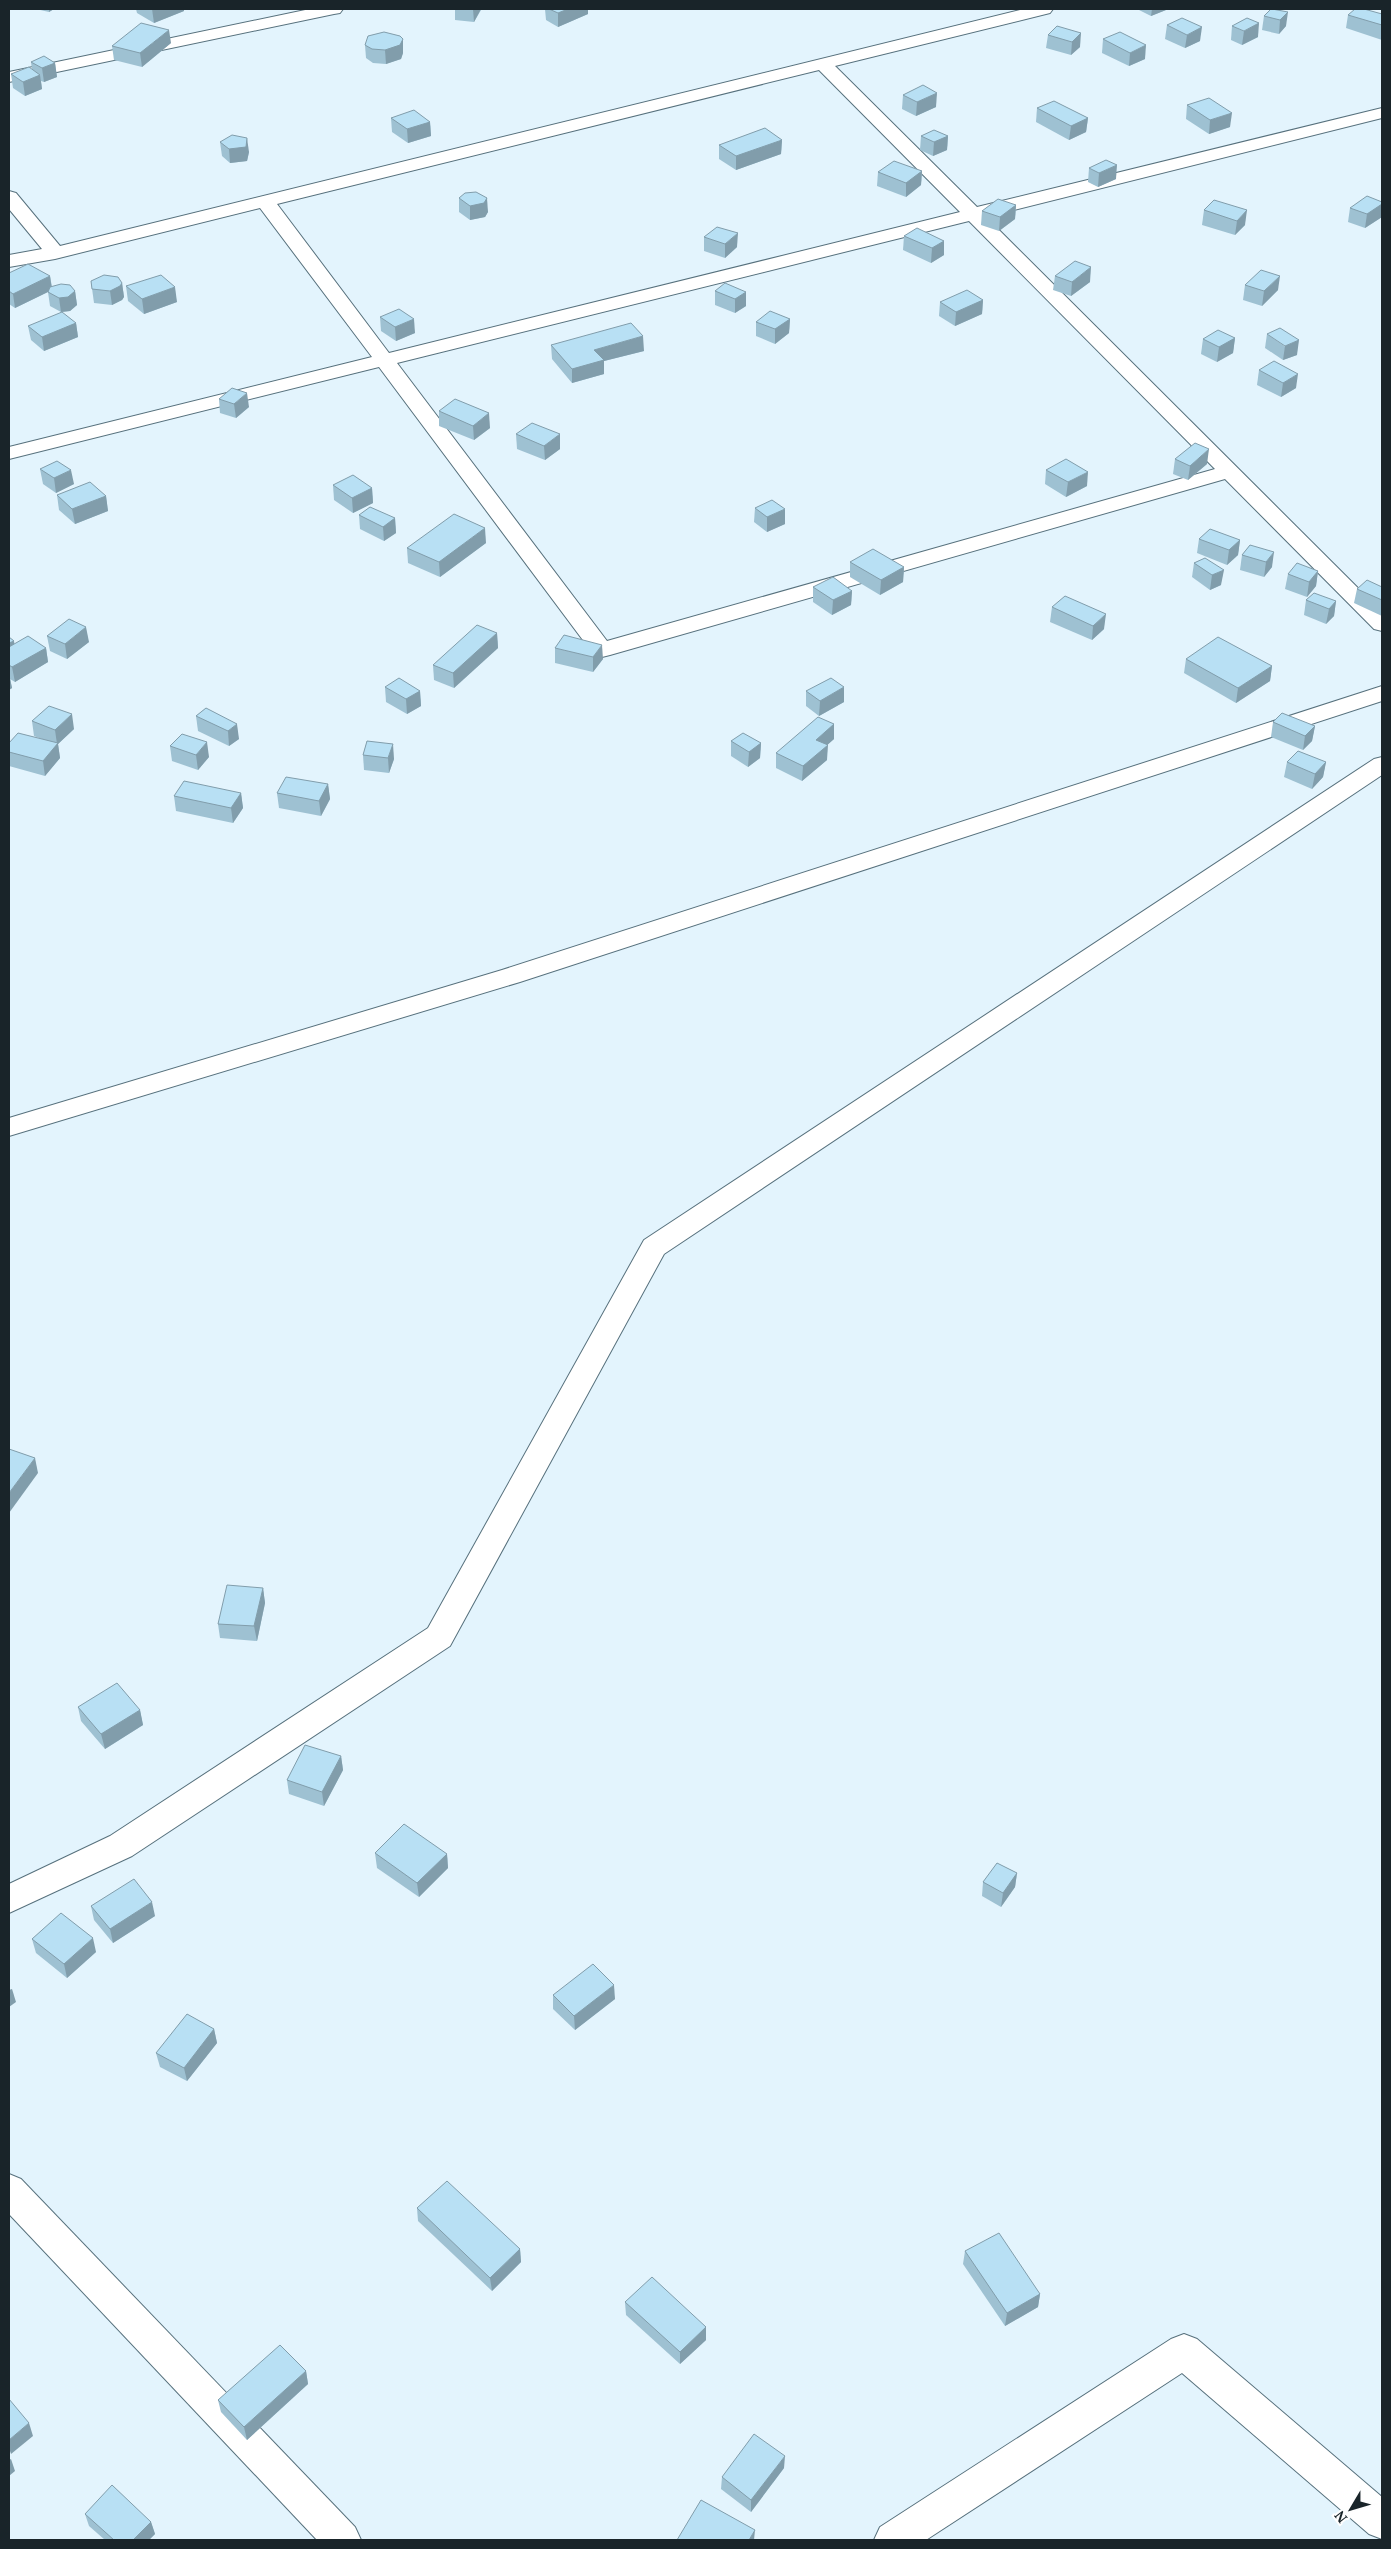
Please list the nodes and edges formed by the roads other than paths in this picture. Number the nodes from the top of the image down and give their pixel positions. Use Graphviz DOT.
graph roads {
  1 [pos="334,9"];
  2 [pos="1044,9"];
  3 [pos="822,63"];
  4 [pos="9,77"];
  5 [pos="1382,113"];
  6 [pos="9,197"];
  7 [pos="265,201"];
  8 [pos="973,214"];
  9 [pos="55,253"];
  10 [pos="9,261"];
  11 [pos="384,360"];
  12 [pos="9,453"];
  13 [pos="1230,471"];
  14 [pos="1382,624"];
  15 [pos="1382,693"];
  16 [pos="1382,764"];
  17 [pos="9,1127"];
  18 [pos="9,1899"];
  19 [pos="9,2190"];
  20 [pos="1382,2521"];
  21 [pos="342,2540"];
  22 [pos="893,2540"];
  1 -- 4 [label="street"];
  2 -- 3 [label="street"];
  3 -- 7 [label="street"];
  3 -- 8 [label="street"];
  5 -- 8 [label="street"];
  6 -- 9 [label="street"];
  7 -- 9 [label="street"];
  7 -- 11 [label="street"];
  8 -- 11 [label="street"];
  8 -- 13 [label="street"];
  9 -- 10 [label="street"];
  11 -- 12 [label="street"];
  11 -- 13 [label="street"];
  13 -- 14 [label="street"];
  15 -- 17 [label="street"];
  16 -- 18 [label="street"];
  19 -- 21 [label="street"];
  20 -- 22 [label="street"];
}
